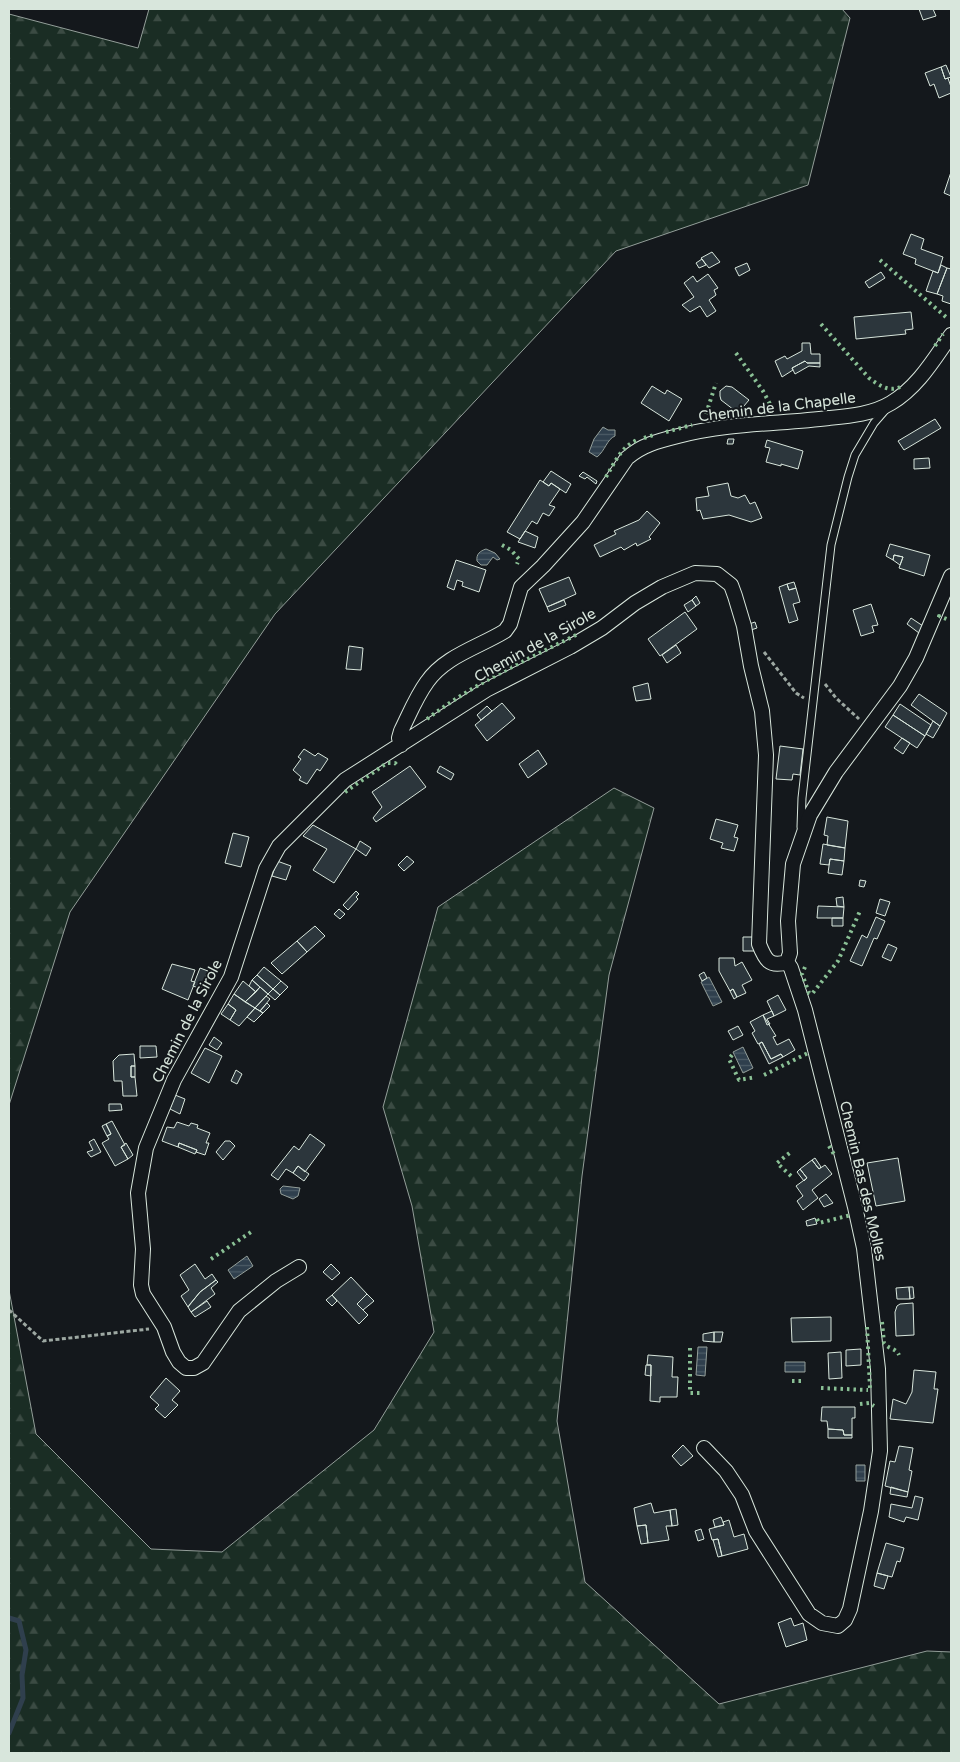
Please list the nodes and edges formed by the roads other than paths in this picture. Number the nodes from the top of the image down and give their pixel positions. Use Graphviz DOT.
graph roads {
  1 [pos="951,335"];
  2 [pos="890,404"];
  3 [pos="951,576"];
  4 [pos="401,745"];
  5 [pos="801,842"];
  6 [pos="787,962"];
  7 [pos="299,1267"];
  8 [pos="704,1448"];
  1 -- 2 [label="street, Chemin de la Chapelle"];
  2 -- 4 [label="street, Chemin de la Chapelle"];
  2 -- 5 [label="lane"];
  3 -- 5 [label="street"];
  4 -- 6 [label="street, Chemin de la Sirole"];
  4 -- 7 [label="street, Chemin de la Sirole"];
  5 -- 6 [label="street"];
  6 -- 8 [label="street, Chemin Bas des Molles"];
}
